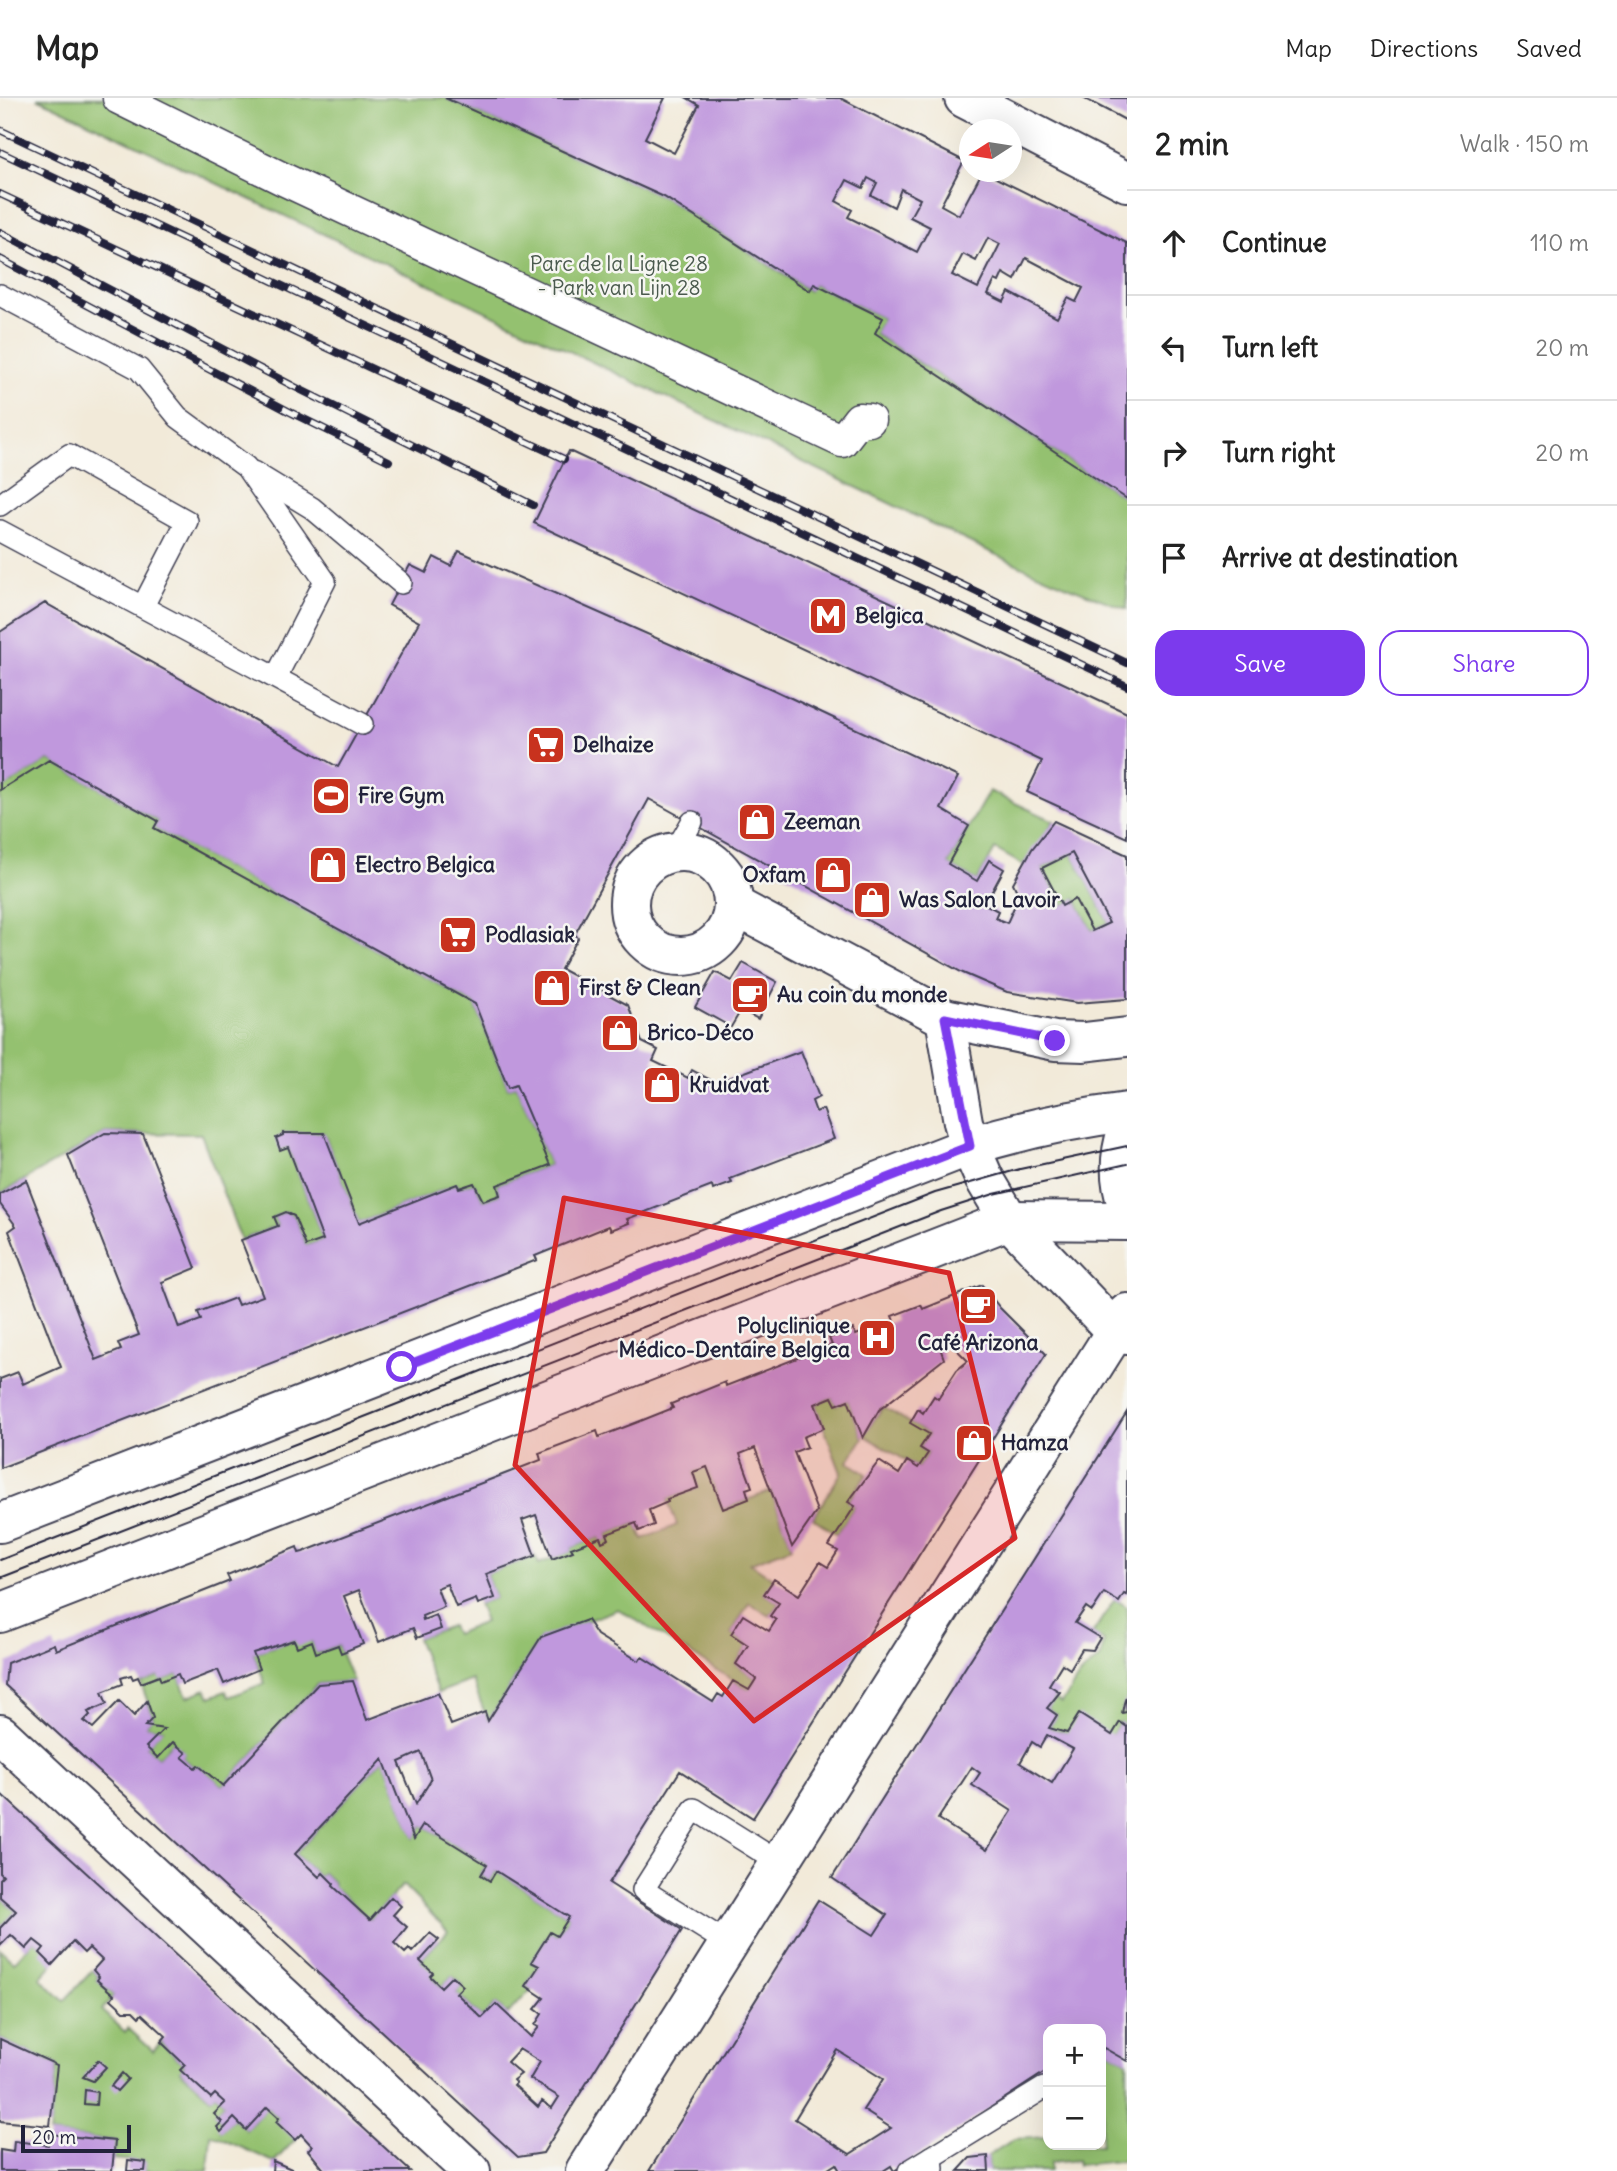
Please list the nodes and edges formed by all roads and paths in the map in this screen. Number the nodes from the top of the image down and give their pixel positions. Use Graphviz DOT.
graph roads {
  1 [pos="119,98"];
  2 [pos="964,98"];
  3 [pos="1127,181"];
  4 [pos="0,295"];
  5 [pos="869,420"];
  6 [pos="246,467"];
  7 [pos="0,505"];
  8 [pos="0,531"];
  9 [pos="401,583"];
  10 [pos="143,606"];
  11 [pos="276,677"];
  12 [pos="362,724"];
  13 [pos="733,905"];
  14 [pos="945,1018"];
  15 [pos="1127,1037"];
  16 [pos="1127,1112"];
  17 [pos="1127,1131"];
  18 [pos="970,1146"];
  19 [pos="1127,1204"];
  20 [pos="1009,1220"];
  21 [pos="1127,1222"];
  22 [pos="1123,1327"];
  23 [pos="0,1523"];
  24 [pos="0,1613"];
  25 [pos="0,1734"];
  26 [pos="780,1863"];
  27 [pos="729,1944"];
  28 [pos="1043,2089"];
  29 [pos="932,2164"];
  30 [pos="471,2171"];
  31 [pos="585,2171"];
  32 [pos="909,2171"];
  1 -- 5 [label="street"];
  2 -- 3 [label="street"];
  4 -- 6 [label="lane"];
  6 -- 9 [label="lane"];
  6 -- 11 [label="lane"];
  7 -- 10 [label="lane"];
  8 -- 10 [label="lane"];
  10 -- 11 [label="lane"];
  11 -- 12 [label="lane"];
  13 -- 13 [label="street"];
  13 -- 14 [label="street"];
  14 -- 15 [label="street"];
  14 -- 18 [label="street"];
  16 -- 18 [label="street"];
  17 -- 19 [label="street"];
  18 -- 20 [label="street"];
  18 -- 23 [label="street"];
  20 -- 21 [label="street"];
  20 -- 22 [label="street"];
  20 -- 24 [label="street"];
  22 -- 26 [label="street"];
  25 -- 30 [label="street"];
  26 -- 27 [label="street"];
  26 -- 27 [label="lane"];
  27 -- 31 [label="street"];
  28 -- 29 [label="lane"];
  29 -- 32 [label="lane"];
}
